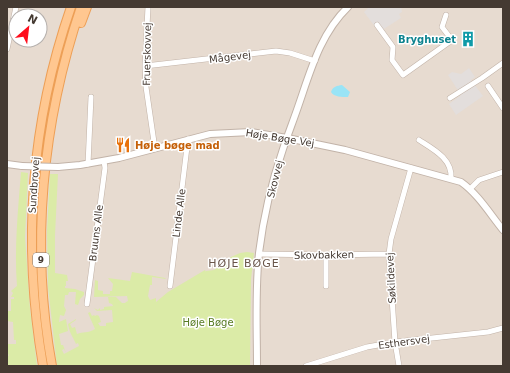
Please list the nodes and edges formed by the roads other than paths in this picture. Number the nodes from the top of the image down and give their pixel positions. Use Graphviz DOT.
graph roads {
  1 [pos="16,7"];
  2 [pos="66,7"];
  3 [pos="71,7"];
  4 [pos="81,7"];
  5 [pos="87,7"];
  6 [pos="148,7"];
  7 [pos="347,7"];
  8 [pos="446,15"];
  9 [pos="378,25"];
  10 [pos="7,49"];
  11 [pos="314,61"];
  12 [pos="503,62"];
  13 [pos="144,66"];
  14 [pos="51,73"];
  15 [pos="488,86"];
  16 [pos="91,97"];
  17 [pos="450,98"];
  18 [pos="503,108"];
  19 [pos="287,138"];
  20 [pos="188,139"];
  21 [pos="419,140"];
  22 [pos="155,149"];
  23 [pos="47,153"];
  24 [pos="104,161"];
  25 [pos="7,164"];
  26 [pos="88,164"];
  27 [pos="410,168"];
  28 [pos="503,172"];
  29 [pos="451,179"];
  30 [pos="470,189"];
  31 [pos="503,230"];
  32 [pos="259,254"];
  33 [pos="390,254"];
  34 [pos="326,255"];
  35 [pos="170,286"];
  36 [pos="326,286"];
  37 [pos="87,304"];
  38 [pos="503,328"];
  39 [pos="395,342"];
  40 [pos="43,366"];
  41 [pos="52,366"];
  42 [pos="257,366"];
  43 [pos="306,366"];
  44 [pos="399,366"];
  1 -- 10 [label="street"];
  2 -- 14 [label="main road"];
  3 -- 14 [label="main road, Sundbrovej / 9"];
  4 -- 23 [label="main road, Sundbrovej / 9"];
  5 -- 23 [label="main road"];
  6 -- 13 [label="street, Fruerskovvej"];
  7 -- 11 [label="street, Skovvej"];
  8 -- 9 [label="street"];
  11 -- 13 [label="street, Mågevej"];
  11 -- 19 [label="street, Skovvej"];
  12 -- 17 [label="street"];
  13 -- 22 [label="street, Fruerskovvej"];
  14 -- 40 [label="main road, Sundbrovej / 9"];
  15 -- 18 [label="street"];
  16 -- 26 [label="street"];
  19 -- 20 [label="street, Høje Bøge Vej"];
  19 -- 27 [label="street, Høje Bøge Vej"];
  19 -- 32 [label="street, Skovvej"];
  20 -- 22 [label="street, Høje Bøge Vej"];
  20 -- 35 [label="street, Linde Alle"];
  21 -- 29 [label="street"];
  22 -- 24 [label="street, Høje Bøge Vej"];
  23 -- 41 [label="main road, Sundbrovej / 9"];
  24 -- 26 [label="street, Høje Bøge Vej"];
  24 -- 37 [label="street, Bruuns Alle"];
  25 -- 26 [label="street, Høje Bøge Vej, bridge"];
  27 -- 29 [label="street, Høje Bøge Vej"];
  27 -- 33 [label="street, Søkildevej"];
  28 -- 30 [label="street"];
  29 -- 30 [label="street, Høje Bøge Vej"];
  30 -- 31 [label="street"];
  32 -- 34 [label="street, Skovbakken"];
  32 -- 42 [label="street, Skovvej"];
  33 -- 34 [label="street, Skovbakken"];
  33 -- 39 [label="street, Søkildevej"];
  34 -- 36 [label="street"];
  38 -- 39 [label="street, Esthersvej"];
  39 -- 43 [label="street, Esthersvej"];
  39 -- 44 [label="street, Søkildevej"];
}
